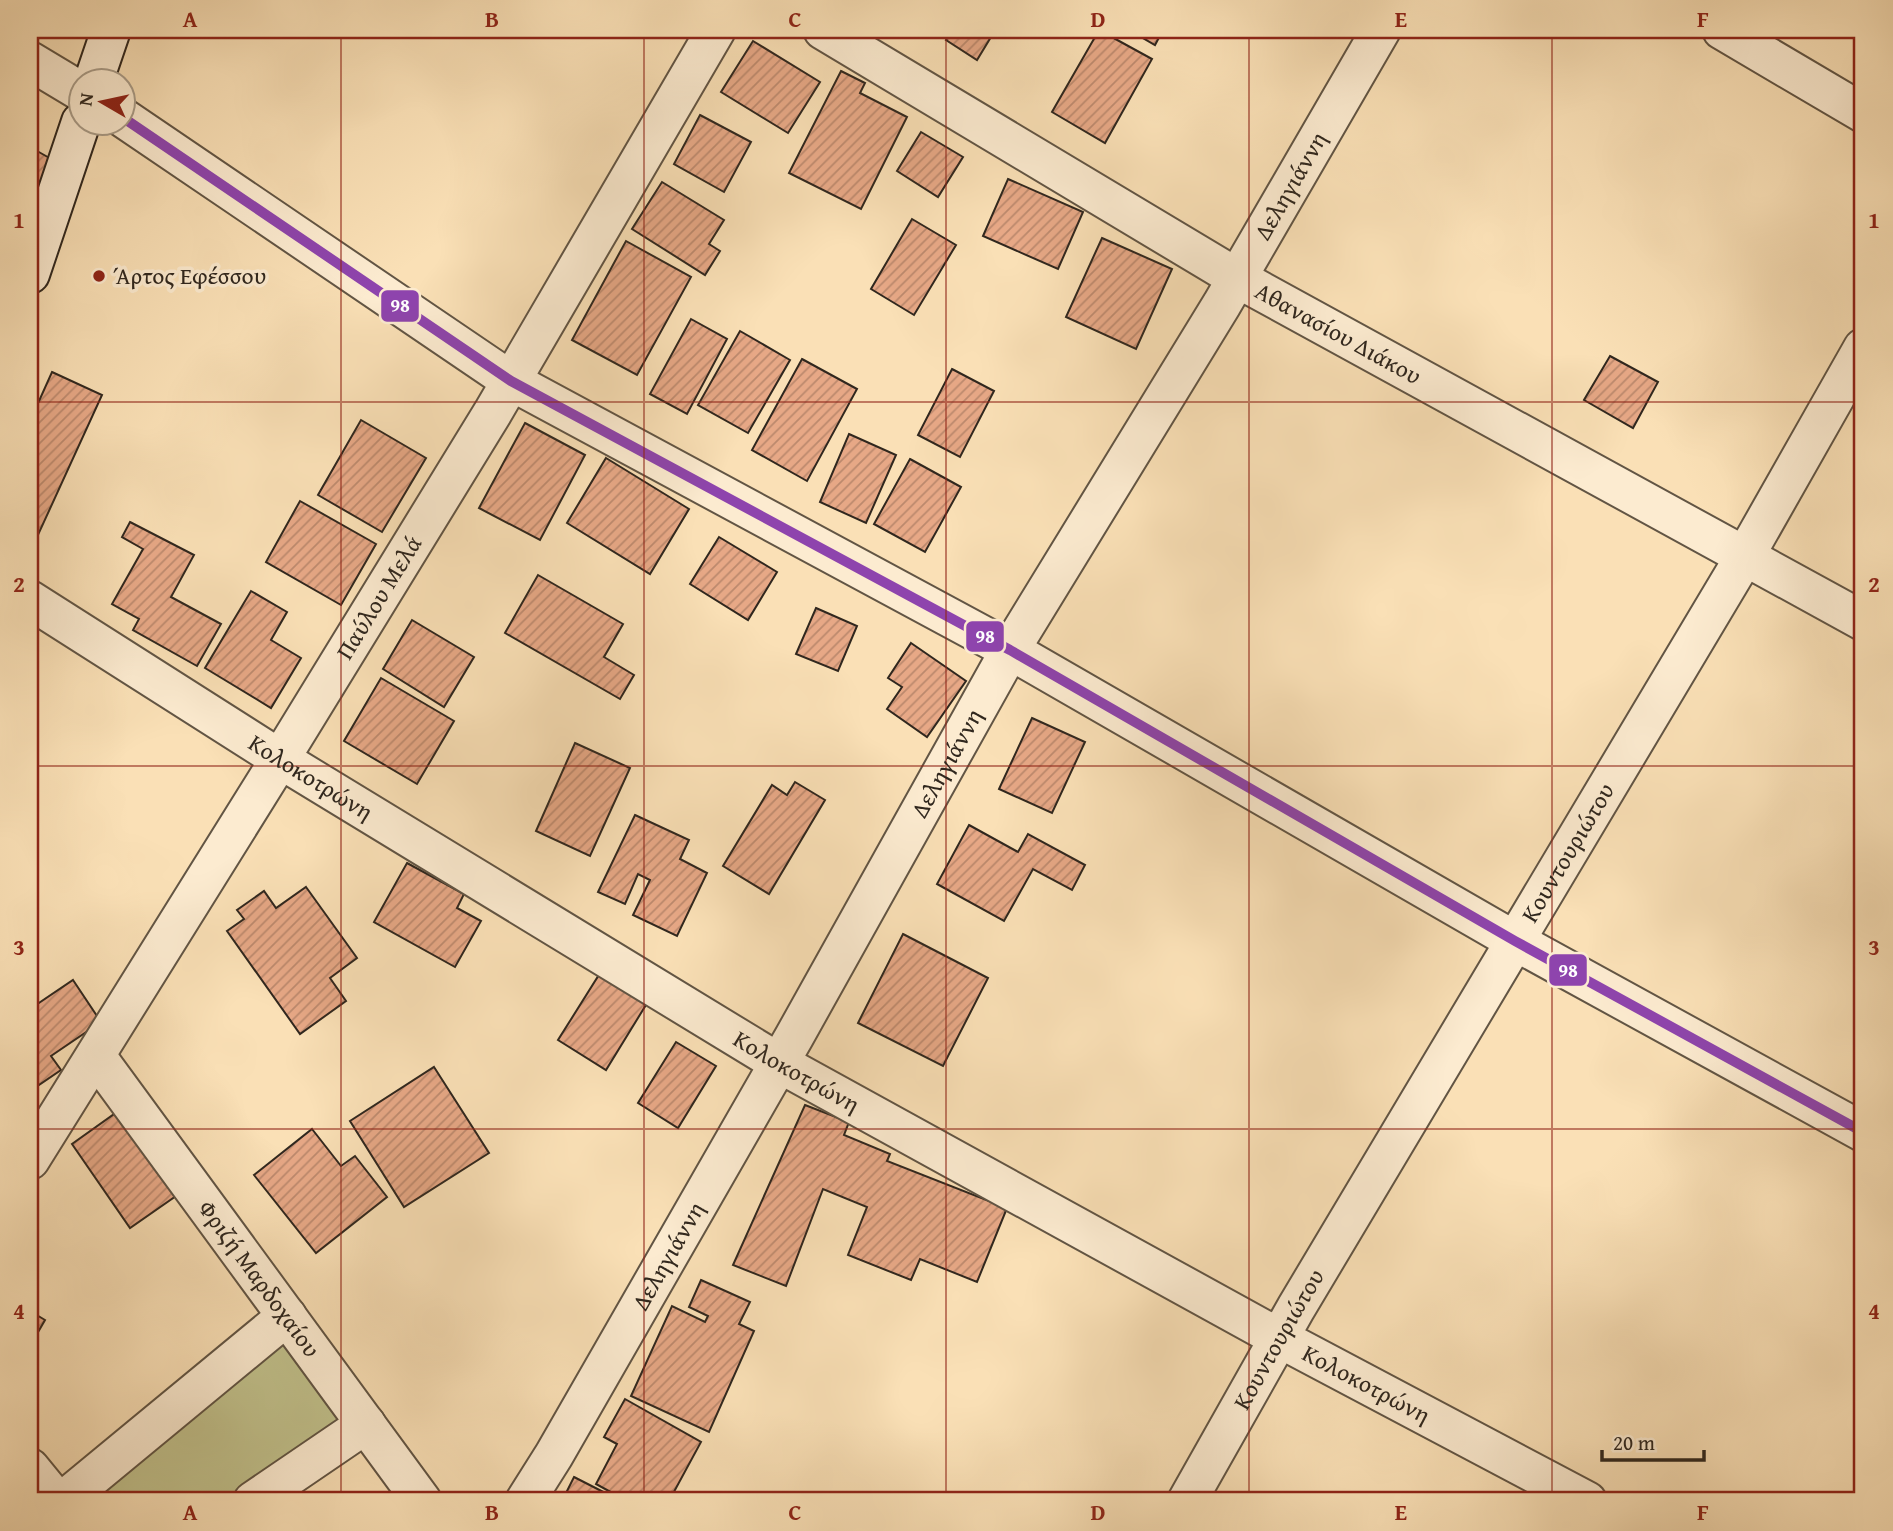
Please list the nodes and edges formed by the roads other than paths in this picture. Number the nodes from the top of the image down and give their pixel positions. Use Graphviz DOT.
graph roads {
  1 [pos="111,30"];
  2 [pos="716,30"];
  3 [pos="823,30"];
  4 [pos="1381,30"];
  5 [pos="1722,30"];
  6 [pos="30,61"];
  7 [pos="99,66"];
  8 [pos="66,83"];
  9 [pos="1863,113"];
  10 [pos="136,127"];
  11 [pos="76,136"];
  12 [pos="30,274"];
  13 [pos="1237,278"];
  14 [pos="1863,348"];
  15 [pos="511,381"];
  16 [pos="1745,556"];
  17 [pos="30,600"];
  18 [pos="1863,621"];
  19 [pos="1010,650"];
  20 [pos="280,759"];
  21 [pos="1515,941"];
  22 [pos="96,1056"];
  23 [pos="779,1063"];
  24 [pos="1863,1132"];
  25 [pos="30,1160"];
  26 [pos="287,1316"];
  27 [pos="1279,1338"];
  28 [pos="366,1424"];
  29 [pos="30,1468"];
  30 [pos="57,1501"];
  31 [pos="63,1501"];
  32 [pos="253,1501"];
  33 [pos="422,1501"];
  34 [pos="525,1501"];
  35 [pos="1187,1501"];
  36 [pos="1587,1501"];
  1 -- 7 [label="street"];
  2 -- 15 [label="street, Παύλου Μελά"];
  3 -- 13 [label="street, Αθανασίου Διάκου"];
  4 -- 13 [label="street, Δεληγιάννη"];
  5 -- 9 [label="street"];
  6 -- 8 [label="street"];
  10 -- 15 [label="street"];
  11 -- 12 [label="street"];
  13 -- 16 [label="street, Αθανασίου Διάκου"];
  13 -- 19 [label="street, Δεληγιάννη"];
  14 -- 16 [label="street, Κουντουριώτου"];
  15 -- 19 [label="street"];
  15 -- 20 [label="street, Παύλου Μελά"];
  16 -- 18 [label="street, Αθανασίου Διάκου"];
  16 -- 21 [label="street, Κουντουριώτου"];
  17 -- 20 [label="street, Κολοκοτρώνη"];
  19 -- 21 [label="street"];
  19 -- 23 [label="street, Δεληγιάννη"];
  20 -- 22 [label="street, Παύλου Μελά"];
  20 -- 23 [label="street, Κολοκοτρώνη"];
  21 -- 24 [label="street"];
  21 -- 27 [label="street, Κουντουριώτου"];
  22 -- 25 [label="street, Παύλου Μελά"];
  22 -- 26 [label="street, Φριζή Μαρδοχαίου"];
  23 -- 27 [label="street, Κολοκοτρώνη"];
  23 -- 34 [label="street, Δεληγιάννη"];
  26 -- 28 [label="street, Φριζή Μαρδοχαίου"];
  26 -- 31 [label="street"];
  27 -- 35 [label="street, Κουντουριώτου"];
  27 -- 36 [label="street, Κολοκοτρώνη"];
  28 -- 32 [label="street"];
  28 -- 33 [label="street, Φριζή Μαρδοχαίου"];
  29 -- 30 [label="street"];
}
